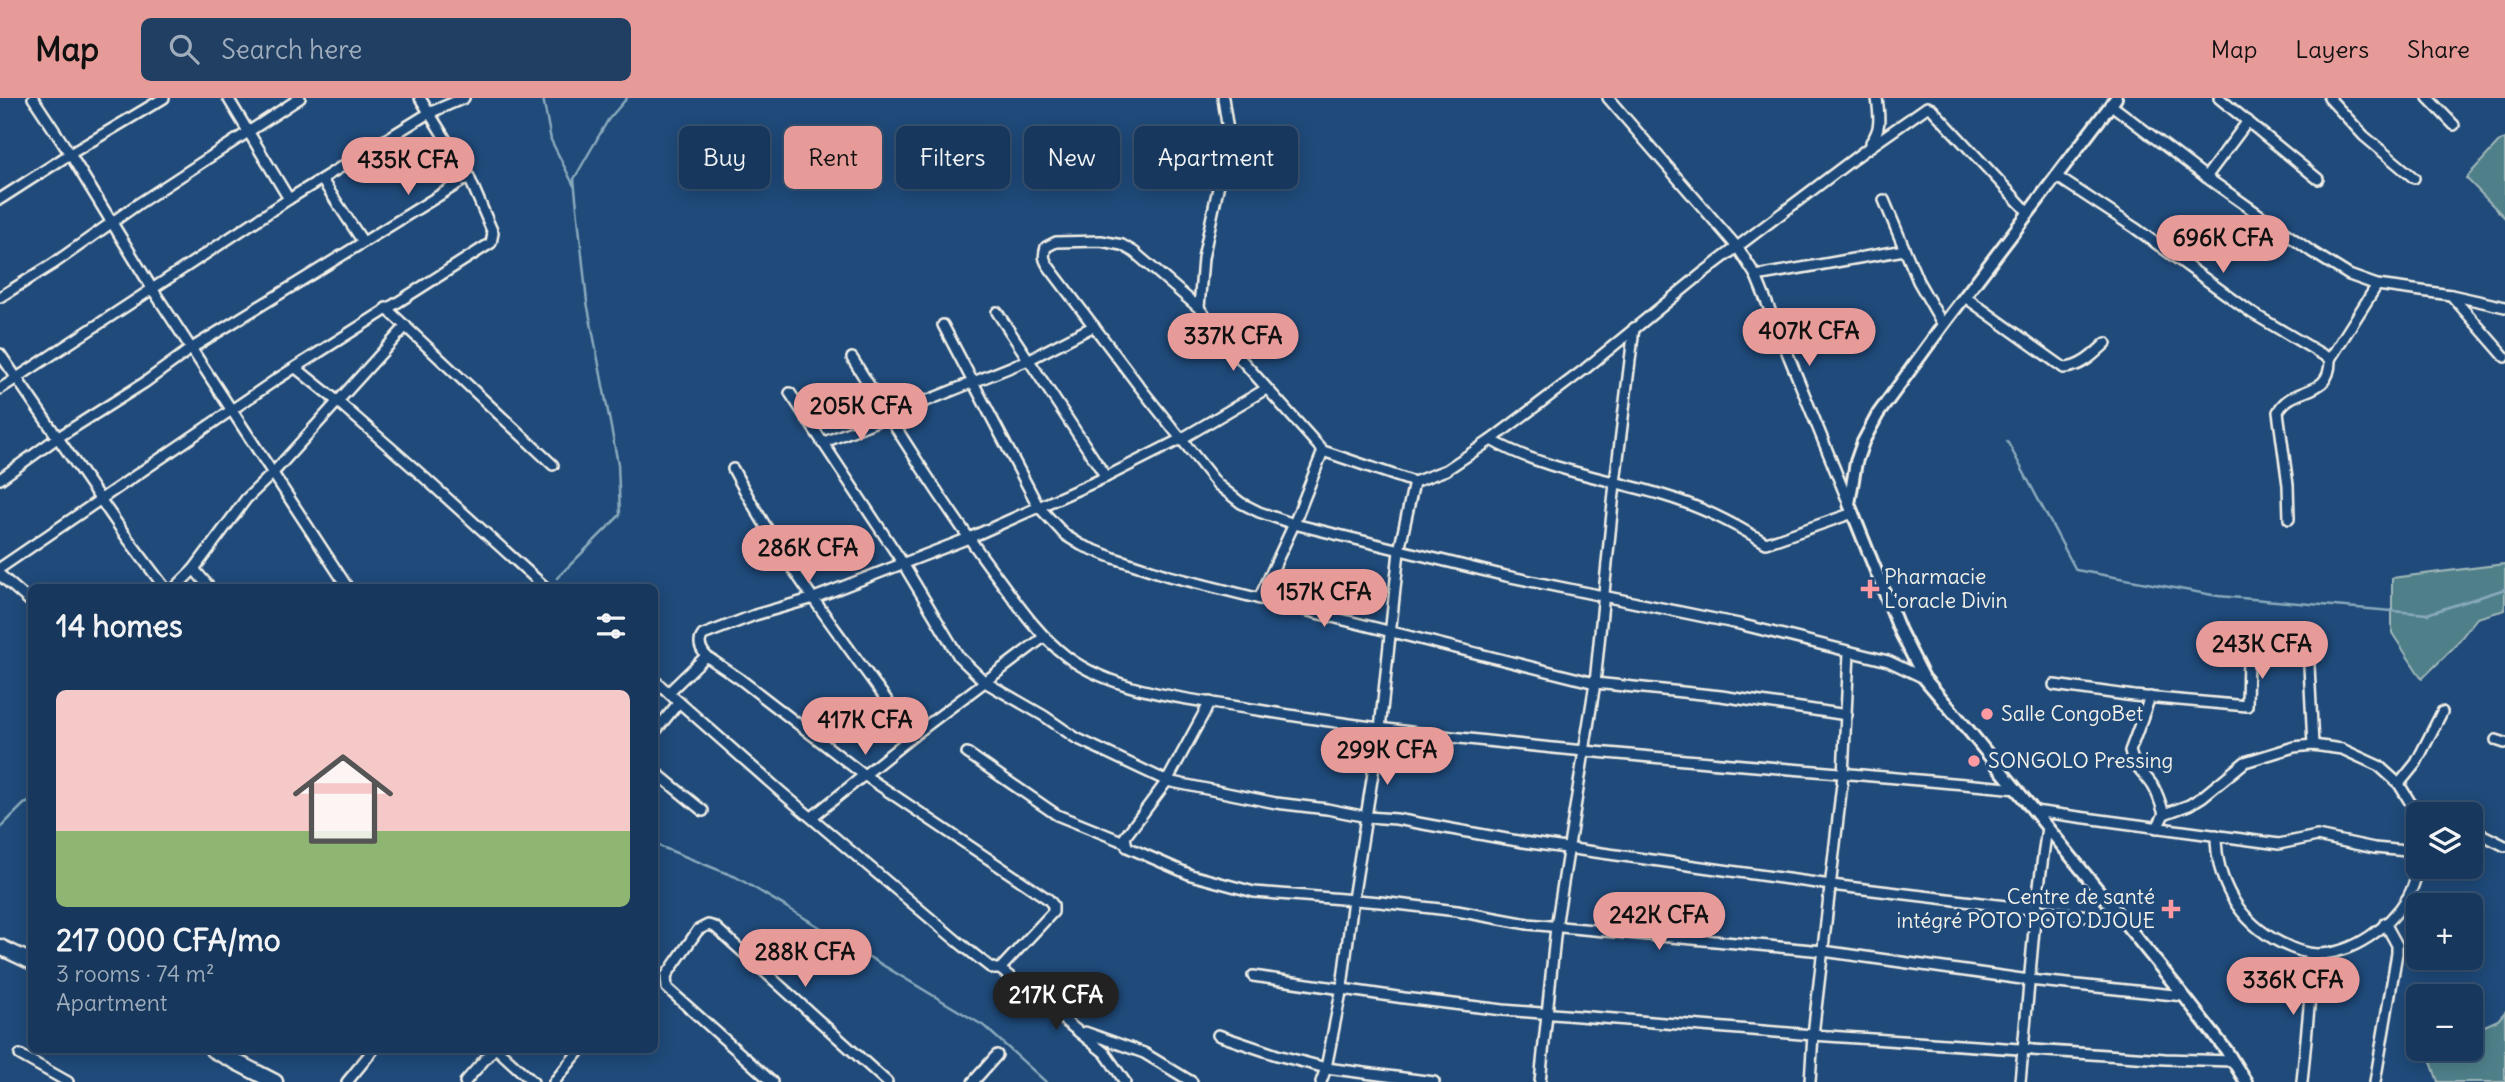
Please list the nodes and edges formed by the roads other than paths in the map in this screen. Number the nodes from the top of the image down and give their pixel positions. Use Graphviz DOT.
graph roads {
  1 [pos="33,98"];
  2 [pos="164,98"];
  3 [pos="228,98"];
  4 [pos="300,98"];
  5 [pos="420,98"];
  6 [pos="464,98"];
  7 [pos="1223,98"];
  8 [pos="1608,98"];
  9 [pos="1877,98"];
  10 [pos="2220,98"];
  11 [pos="2329,98"];
  12 [pos="2428,98"];
  13 [pos="2113,101"];
  14 [pos="429,113"];
  15 [pos="2248,121"];
  16 [pos="2454,125"];
  17 [pos="250,132"];
  18 [pos="1864,151"];
  19 [pos="69,154"];
  20 [pos="2056,176"];
  21 [pos="469,177"];
  22 [pos="2206,177"];
  23 [pos="2414,178"];
  24 [pos="2318,179"];
  25 [pos="322,180"];
  26 [pos="0,199"];
  27 [pos="289,199"];
  28 [pos="1884,201"];
  29 [pos="2028,212"];
  30 [pos="113,224"];
  31 [pos="363,242"];
  32 [pos="1738,248"];
  33 [pos="1904,250"];
  34 [pos="1756,276"];
  35 [pos="2377,285"];
  36 [pos="153,290"];
  37 [pos="2451,295"];
  38 [pos="0,297"];
  39 [pos="1965,297"];
  40 [pos="1199,307"];
  41 [pos="2505,307"];
  42 [pos="386,308"];
  43 [pos="997,313"];
  44 [pos="943,325"];
  45 [pos="1943,325"];
  46 [pos="406,326"];
  47 [pos="1094,327"];
  48 [pos="1634,328"];
  49 [pos="2106,343"];
  50 [pos="192,348"];
  51 [pos="0,354"];
  52 [pos="2505,357"];
  53 [pos="852,358"];
  54 [pos="2330,359"];
  55 [pos="1028,360"];
  56 [pos="296,368"];
  57 [pos="17,378"];
  58 [pos="973,381"];
  59 [pos="0,389"];
  60 [pos="1266,389"];
  61 [pos="790,393"];
  62 [pos="337,401"];
  63 [pos="232,411"];
  64 [pos="888,416"];
  65 [pos="57,438"];
  66 [pos="1181,439"];
  67 [pos="1491,440"];
  68 [pos="822,443"];
  69 [pos="1322,451"];
  70 [pos="553,465"];
  71 [pos="733,469"];
  72 [pos="272,474"];
  73 [pos="1106,477"];
  74 [pos="0,478"];
  75 [pos="1414,482"];
  76 [pos="1615,483"];
  77 [pos="101,499"];
  78 [pos="1038,506"];
  79 [pos="1851,509"];
  80 [pos="2290,519"];
  81 [pos="1294,524"];
  82 [pos="969,538"];
  83 [pos="1399,551"];
  84 [pos="902,562"];
  85 [pos="0,568"];
  86 [pos="194,569"];
  87 [pos="0,575"];
  88 [pos="162,584"];
  89 [pos="179,584"];
  90 [pos="207,584"];
  91 [pos="345,584"];
  92 [pos="543,584"];
  93 [pos="814,598"];
  94 [pos="1259,598"];
  95 [pos="1604,598"];
  96 [pos="28,600"];
  97 [pos="1390,631"];
  98 [pos="1044,637"];
  99 [pos="2308,646"];
  100 [pos="1849,653"];
  101 [pos="706,656"];
  102 [pos="2248,656"];
  103 [pos="1924,678"];
  104 [pos="985,682"];
  105 [pos="658,683"];
  106 [pos="1595,683"];
  107 [pos="2054,685"];
  108 [pos="669,692"];
  109 [pos="2150,697"];
  110 [pos="679,702"];
  111 [pos="1210,702"];
  112 [pos="2442,712"];
  113 [pos="1847,715"];
  114 [pos="658,728"];
  115 [pos="1380,729"];
  116 [pos="913,736"];
  117 [pos="2313,745"];
  118 [pos="1586,750"];
  119 [pos="967,753"];
  120 [pos="658,774"];
  121 [pos="864,775"];
  122 [pos="1843,775"];
  123 [pos="1167,781"];
  124 [pos="2399,784"];
  125 [pos="2017,789"];
  126 [pos="2410,802"];
  127 [pos="2034,810"];
  128 [pos="703,811"];
  129 [pos="2164,814"];
  130 [pos="812,817"];
  131 [pos="1367,817"];
  132 [pos="2047,827"];
  133 [pos="2157,828"];
  134 [pos="2216,835"];
  135 [pos="2483,835"];
  136 [pos="1124,842"];
  137 [pos="2505,846"];
  138 [pos="1569,847"];
  139 [pos="2406,851"];
  140 [pos="2415,879"];
  141 [pos="1831,884"];
  142 [pos="1353,899"];
  143 [pos="2036,908"];
  144 [pos="2122,920"];
  145 [pos="2385,923"];
  146 [pos="1556,927"];
  147 [pos="0,947"];
  148 [pos="1823,951"];
  149 [pos="2314,954"];
  150 [pos="28,960"];
  151 [pos="1000,969"];
  152 [pos="1253,976"];
  153 [pos="2029,980"];
  154 [pos="1342,987"];
  155 [pos="2184,996"];
  156 [pos="1548,1013"];
  157 [pos="1076,1030"];
  158 [pos="1218,1035"];
  159 [pos="1813,1035"];
  160 [pos="2022,1049"];
  161 [pos="219,1053"];
  162 [pos="371,1053"];
  163 [pos="493,1053"];
  164 [pos="499,1053"];
  165 [pos="578,1053"];
  166 [pos="20,1055"];
  167 [pos="997,1055"];
  168 [pos="2234,1061"];
  169 [pos="1326,1068"];
  170 [pos="68,1082"];
  171 [pos="275,1082"];
  172 [pos="347,1082"];
  173 [pos="465,1082"];
  174 [pos="533,1082"];
  175 [pos="554,1082"];
  176 [pos="772,1082"];
  177 [pos="887,1082"];
  178 [pos="973,1082"];
  179 [pos="1125,1082"];
  180 [pos="1192,1082"];
  181 [pos="1321,1082"];
  182 [pos="1434,1082"];
  183 [pos="1540,1082"];
  184 [pos="1810,1082"];
  185 [pos="2020,1082"];
  186 [pos="2246,1082"];
  187 [pos="2302,1082"];
  188 [pos="2375,1082"];
  1 -- 19 [label="street"];
  2 -- 19 [label="street"];
  3 -- 17 [label="street"];
  4 -- 17 [label="street"];
  5 -- 14 [label="street"];
  6 -- 14 [label="street"];
  7 -- 40 [label="street"];
  8 -- 32 [label="street"];
  9 -- 18 [label="street"];
  10 -- 15 [label="street"];
  11 -- 23 [label="street"];
  12 -- 16 [label="street"];
  13 -- 20 [label="street"];
  13 -- 22 [label="street"];
  14 -- 21 [label="street"];
  14 -- 25 [label="street"];
  15 -- 22 [label="street"];
  15 -- 24 [label="street"];
  17 -- 27 [label="street"];
  17 -- 30 [label="street"];
  18 -- 29 [label="street"];
  18 -- 32 [label="street"];
  19 -- 26 [label="street"];
  19 -- 30 [label="street"];
  20 -- 29 [label="street"];
  20 -- 54 [label="street"];
  21 -- 31 [label="street"];
  21 -- 42 [label="street"];
  22 -- 35 [label="street"];
  25 -- 27 [label="street"];
  25 -- 31 [label="street"];
  27 -- 36 [label="street"];
  28 -- 33 [label="street"];
  29 -- 39 [label="street"];
  30 -- 36 [label="street"];
  30 -- 38 [label="street"];
  31 -- 50 [label="street"];
  32 -- 34 [label="street"];
  32 -- 48 [label="street"];
  33 -- 34 [label="street"];
  33 -- 45 [label="street"];
  34 -- 79 [label="street"];
  35 -- 37 [label="street"];
  35 -- 54 [label="street"];
  36 -- 50 [label="street"];
  36 -- 57 [label="street"];
  37 -- 41 [label="street"];
  37 -- 52 [label="street"];
  39 -- 45 [label="street"];
  39 -- 49 [label="street"];
  40 -- 47 [label="street"];
  40 -- 60 [label="street"];
  42 -- 46 [label="street"];
  42 -- 56 [label="street"];
  43 -- 55 [label="street"];
  44 -- 58 [label="street"];
  45 -- 79 [label="street"];
  46 -- 62 [label="street"];
  46 -- 70 [label="street"];
  47 -- 55 [label="street"];
  47 -- 66 [label="street"];
  48 -- 67 [label="street"];
  48 -- 76 [label="street"];
  50 -- 63 [label="street"];
  50 -- 65 [label="street"];
  51 -- 57 [label="street"];
  53 -- 64 [label="street"];
  54 -- 80 [label="street"];
  55 -- 58 [label="street"];
  55 -- 73 [label="street"];
  56 -- 62 [label="street"];
  56 -- 63 [label="street"];
  57 -- 59 [label="street"];
  57 -- 65 [label="street"];
  58 -- 64 [label="street"];
  58 -- 78 [label="street"];
  60 -- 66 [label="street"];
  60 -- 69 [label="street"];
  61 -- 68 [label="street"];
  62 -- 72 [label="street"];
  62 -- 92 [label="street"];
  63 -- 72 [label="street"];
  63 -- 77 [label="street"];
  64 -- 68 [label="street"];
  64 -- 82 [label="street"];
  65 -- 74 [label="street"];
  65 -- 77 [label="street"];
  66 -- 73 [label="street"];
  66 -- 81 [label="street"];
  67 -- 75 [label="street"];
  67 -- 76 [label="street"];
  68 -- 84 [label="street"];
  69 -- 75 [label="street"];
  69 -- 81 [label="street"];
  71 -- 93 [label="street"];
  72 -- 86 [label="street"];
  72 -- 91 [label="street"];
  73 -- 78 [label="street"];
  75 -- 83 [label="street"];
  76 -- 79 [label="street"];
  76 -- 95 [label="street"];
  77 -- 85 [label="street"];
  77 -- 88 [label="street"];
  78 -- 82 [label="street"];
  78 -- 94 [label="street"];
  79 -- 103 [label="street"];
  81 -- 83 [label="street"];
  81 -- 94 [label="street"];
  82 -- 84 [label="street"];
  82 -- 98 [label="street"];
  83 -- 95 [label="street"];
  83 -- 97 [label="street"];
  84 -- 93 [label="street"];
  84 -- 104 [label="street"];
  86 -- 89 [label="street"];
  86 -- 90 [label="street"];
  87 -- 96 [label="street"];
  93 -- 101 [label="street"];
  93 -- 116 [label="street"];
  94 -- 97 [label="street"];
  95 -- 100 [label="street"];
  95 -- 106 [label="street"];
  97 -- 106 [label="street"];
  97 -- 115 [label="street"];
  98 -- 104 [label="street"];
  98 -- 111 [label="street"];
  99 -- 117 [label="street"];
  100 -- 103 [label="street"];
  100 -- 113 [label="street"];
  101 -- 108 [label="street"];
  101 -- 121 [label="street"];
  102 -- 109 [label="street"];
  103 -- 125 [label="street"];
  104 -- 116 [label="street"];
  104 -- 123 [label="street"];
  105 -- 108 [label="street"];
  106 -- 113 [label="street"];
  106 -- 118 [label="street"];
  107 -- 109 [label="street"];
  108 -- 110 [label="street"];
  109 -- 129 [label="street"];
  110 -- 114 [label="street"];
  110 -- 130 [label="street"];
  111 -- 115 [label="street"];
  111 -- 123 [label="street"];
  112 -- 124 [label="street"];
  113 -- 122 [label="street"];
  115 -- 118 [label="street"];
  115 -- 131 [label="street"];
  116 -- 121 [label="street"];
  117 -- 124 [label="street"];
  117 -- 129 [label="street"];
  118 -- 122 [label="street"];
  118 -- 138 [label="street"];
  119 -- 136 [label="street"];
  120 -- 128 [label="street"];
  121 -- 130 [label="street"];
  121 -- 151 [label="street"];
  122 -- 125 [label="street"];
  122 -- 141 [label="street"];
  123 -- 131 [label="street"];
  123 -- 136 [label="street"];
  124 -- 126 [label="street"];
  125 -- 127 [label="street"];
  127 -- 132 [label="street"];
  127 -- 133 [label="street"];
  129 -- 133 [label="street"];
  130 -- 151 [label="street"];
  131 -- 138 [label="street"];
  131 -- 142 [label="street"];
  132 -- 143 [label="street"];
  132 -- 144 [label="street"];
  133 -- 134 [label="street"];
  134 -- 139 [label="street"];
  134 -- 149 [label="street"];
  135 -- 137 [label="street"];
  136 -- 142 [label="street"];
  138 -- 141 [label="street"];
  138 -- 146 [label="street"];
  140 -- 145 [label="street"];
  141 -- 143 [label="street"];
  141 -- 148 [label="street"];
  142 -- 146 [label="street"];
  142 -- 154 [label="street"];
  143 -- 144 [label="street"];
  143 -- 153 [label="street"];
  144 -- 155 [label="street"];
  145 -- 149 [label="street"];
  145 -- 188 [label="street"];
  146 -- 148 [label="street"];
  146 -- 156 [label="street"];
  147 -- 150 [label="main road"];
  148 -- 153 [label="street"];
  148 -- 159 [label="street"];
  149 -- 187 [label="street"];
  151 -- 157 [label="street"];
  152 -- 154 [label="street"];
  153 -- 155 [label="street"];
  153 -- 160 [label="street"];
  154 -- 156 [label="street"];
  154 -- 169 [label="street"];
  155 -- 168 [label="street"];
  156 -- 159 [label="street"];
  156 -- 183 [label="street"];
  157 -- 179 [label="street"];
  157 -- 180 [label="street"];
  158 -- 169 [label="street"];
  159 -- 160 [label="street"];
  159 -- 184 [label="street"];
  160 -- 168 [label="street"];
  160 -- 185 [label="street"];
  161 -- 171 [label="main road"];
  162 -- 172 [label="street"];
  163 -- 173 [label="street"];
  164 -- 174 [label="street"];
  165 -- 175 [label="street"];
  166 -- 170 [label="street"];
  167 -- 178 [label="street"];
  168 -- 186 [label="street"];
  169 -- 181 [label="street"];
  169 -- 182 [label="street"];
  176 -- 177 [label="street"];
}
